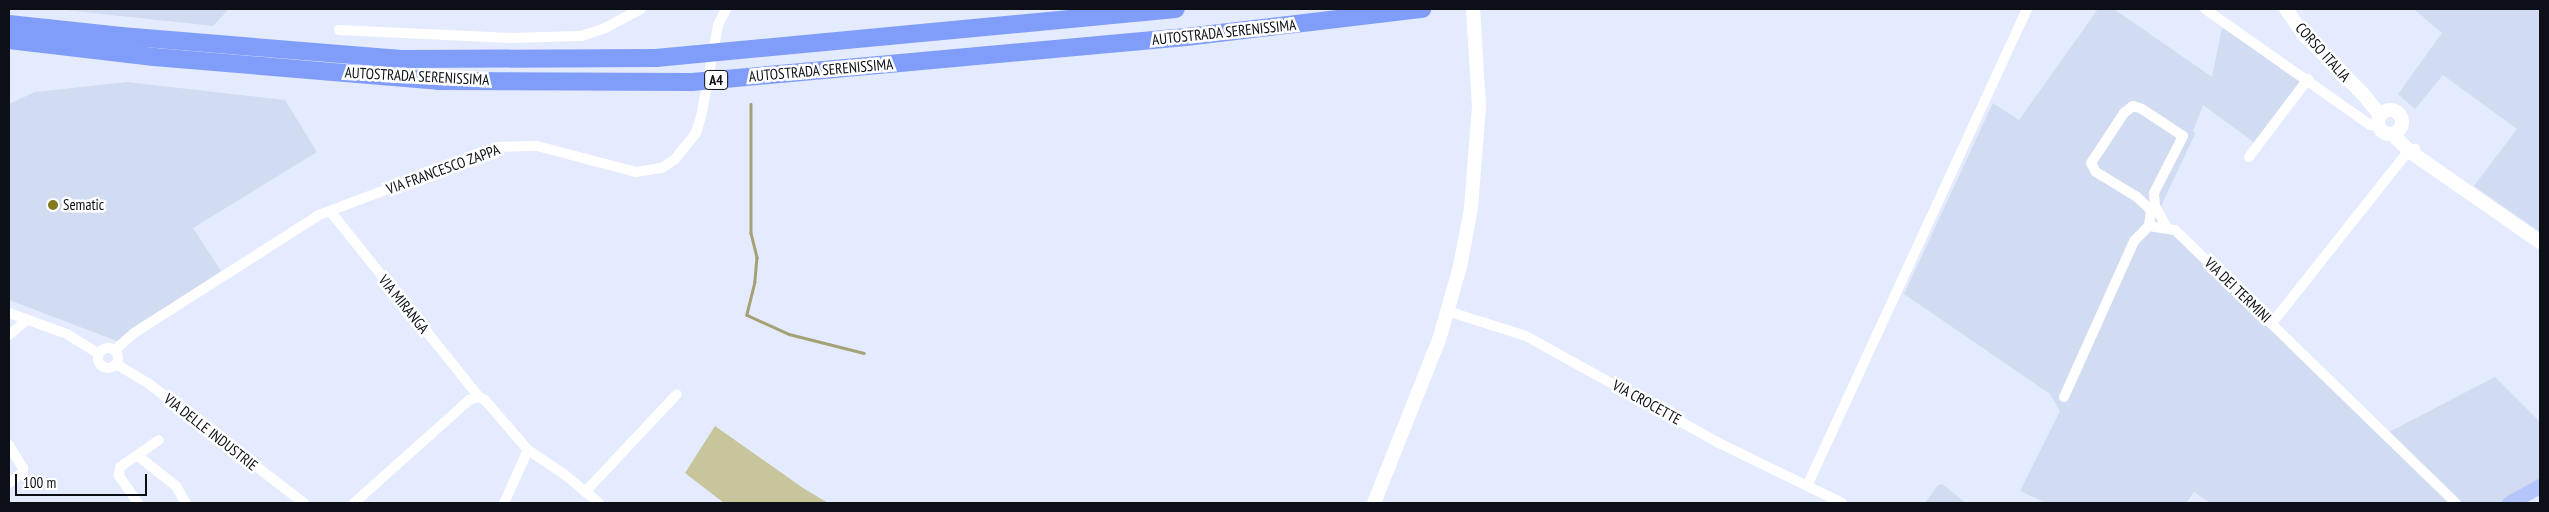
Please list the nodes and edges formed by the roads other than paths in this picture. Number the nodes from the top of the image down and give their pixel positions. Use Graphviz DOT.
graph roads {
  1 [pos="640,9"];
  2 [pos="726,9"];
  3 [pos="1176,9"];
  4 [pos="1422,9"];
  5 [pos="2027,9"];
  6 [pos="2205,9"];
  7 [pos="2286,9"];
  8 [pos="1474,14"];
  9 [pos="9,24"];
  10 [pos="339,30"];
  11 [pos="9,40"];
  12 [pos="2308,79"];
  13 [pos="2382,118"];
  14 [pos="2396,132"];
  15 [pos="2414,151"];
  16 [pos="2249,156"];
  17 [pos="330,210"];
  18 [pos="2149,226"];
  19 [pos="2168,229"];
  20 [pos="2540,242"];
  21 [pos="1447,312"];
  22 [pos="9,313"];
  23 [pos="27,320"];
  24 [pos="2272,323"];
  25 [pos="9,335"];
  26 [pos="115,350"];
  27 [pos="98,353"];
  28 [pos="116,364"];
  29 [pos="677,394"];
  30 [pos="2064,397"];
  31 [pos="482,399"];
  32 [pos="159,440"];
  33 [pos="9,445"];
  34 [pos="528,450"];
  35 [pos="138,456"];
  36 [pos="9,483"];
  37 [pos="1807,486"];
  38 [pos="2540,486"];
  39 [pos="585,492"];
  40 [pos="138,503"];
  41 [pos="186,503"];
  42 [pos="304,503"];
  43 [pos="354,503"];
  44 [pos="504,503"];
  45 [pos="599,503"];
  46 [pos="1374,503"];
  47 [pos="1842,503"];
  48 [pos="2456,503"];
  49 [pos="2509,503"];
  1 -- 10 [label="street"];
  2 -- 17 [label="street, VIA FRANCESCO ZAPPA"];
  3 -- 9 [label="highway, AUTOSTRADA SERENISSIMA / A4"];
  4 -- 11 [label="highway, AUTOSTRADA SERENISSIMA / A4"];
  5 -- 37 [label="street"];
  6 -- 12 [label="street"];
  7 -- 13 [label="street, CORSO ITALIA"];
  8 -- 21 [label="street"];
  12 -- 13 [label="street"];
  12 -- 16 [label="street"];
  13 -- 14 [label="street, CORSO ITALIA"];
  13 -- 14 [label="street, CORSO ITALIA"];
  14 -- 15 [label="street, CORSO ITALIA"];
  15 -- 20 [label="street, CORSO ITALIA"];
  15 -- 24 [label="street"];
  17 -- 26 [label="street, VIA FRANCESCO ZAPPA"];
  17 -- 31 [label="street, VIA MIRANGA"];
  18 -- 19 [label="street, VIA DEI TERMINI"];
  18 -- 19 [label="street"];
  18 -- 30 [label="street"];
  19 -- 24 [label="street, VIA DEI TERMINI"];
  21 -- 37 [label="street, VIA CROCETTE"];
  21 -- 46 [label="street"];
  22 -- 23 [label="street, VIA DELLE INDUSTRIE"];
  23 -- 25 [label="street"];
  23 -- 27 [label="street, VIA DELLE INDUSTRIE"];
  24 -- 48 [label="street, VIA DEI TERMINI"];
  26 -- 27 [label="street"];
  26 -- 28 [label="street"];
  27 -- 28 [label="street, VIA DELLE INDUSTRIE"];
  28 -- 42 [label="street, VIA DELLE INDUSTRIE"];
  29 -- 39 [label="street"];
  31 -- 34 [label="street, VIA MIRANGA"];
  31 -- 43 [label="street"];
  32 -- 35 [label="street"];
  33 -- 36 [label="street"];
  34 -- 39 [label="street, VIA MIRANGA"];
  34 -- 44 [label="street"];
  35 -- 40 [label="street"];
  35 -- 41 [label="street"];
  37 -- 47 [label="street, VIA CROCETTE"];
  38 -- 49 [label="main road"];
  39 -- 45 [label="street, VIA MIRANGA"];
}
